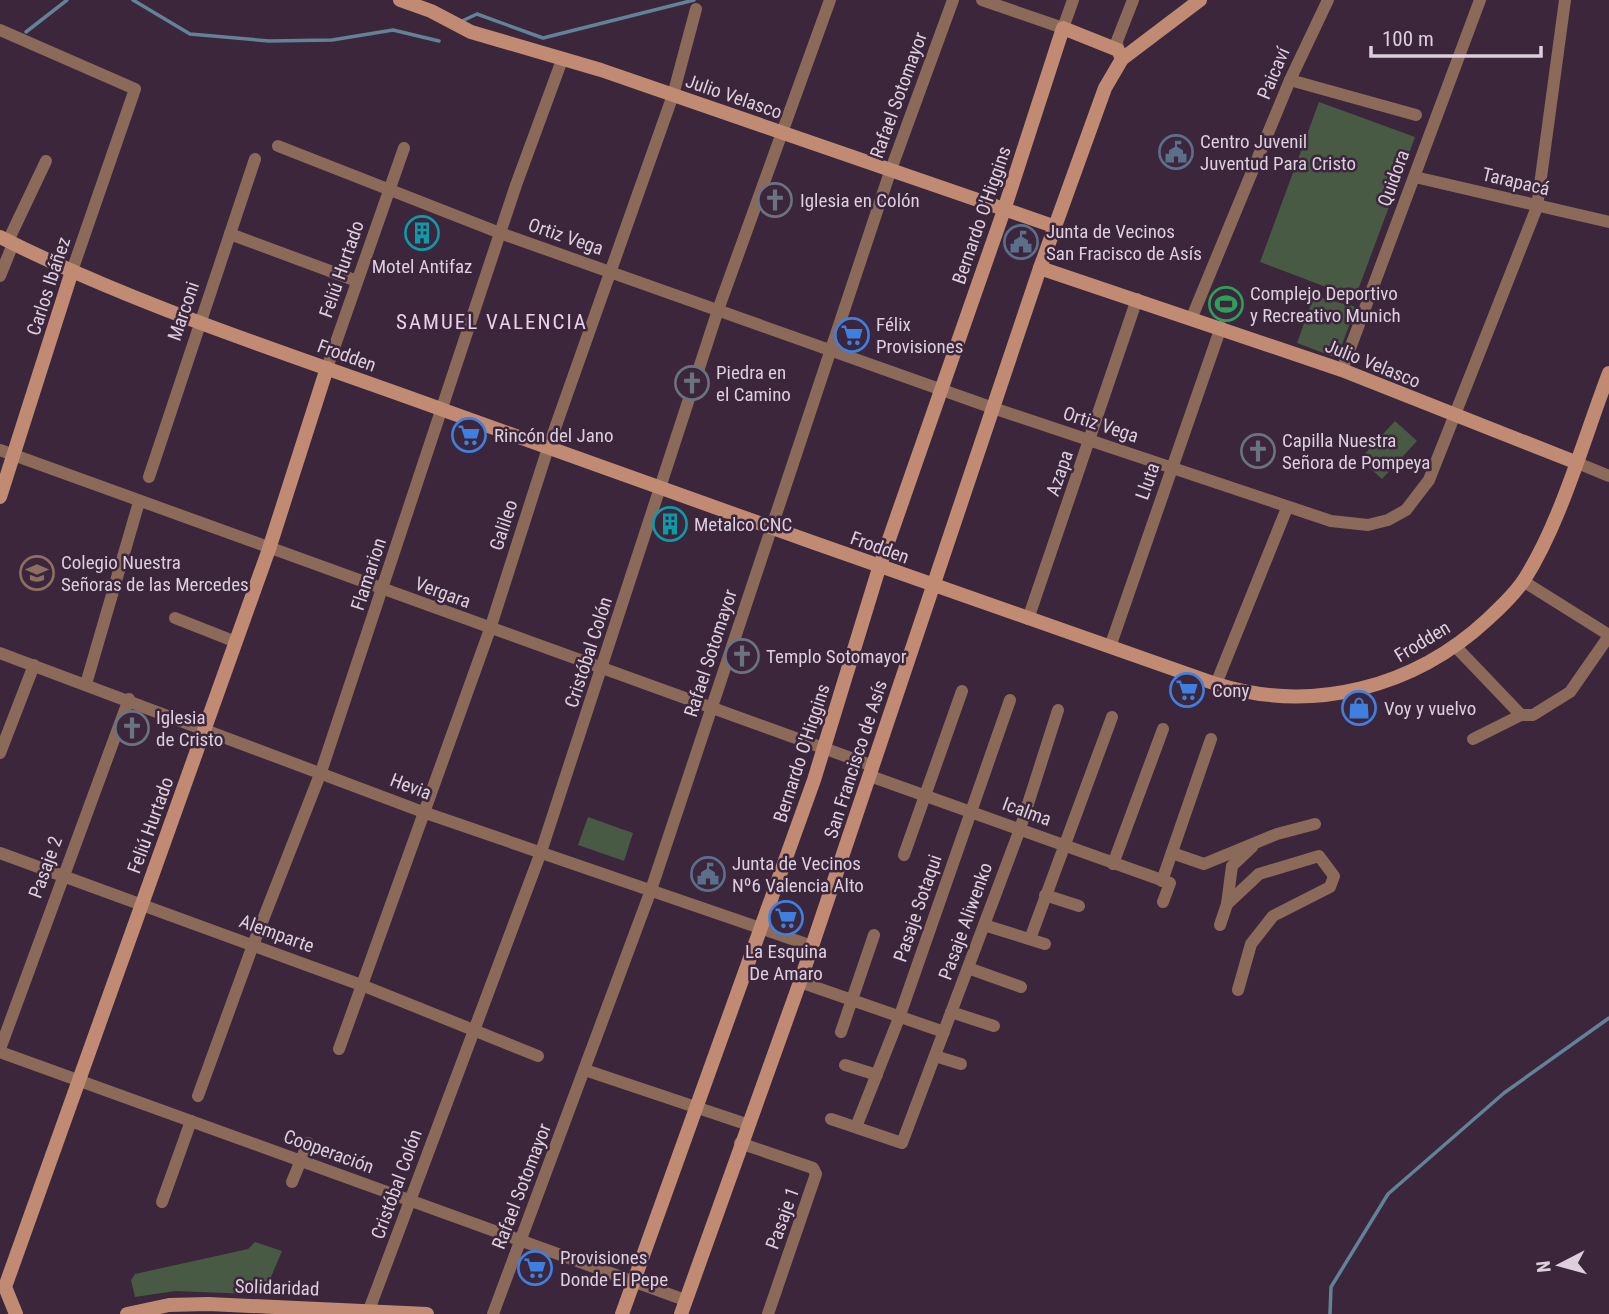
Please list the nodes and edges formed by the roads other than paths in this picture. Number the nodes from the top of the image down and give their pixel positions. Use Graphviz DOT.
graph roads {
  1 [pos="400,0"];
  2 [pos="830,0"];
  3 [pos="953,0"];
  4 [pos="982,0"];
  5 [pos="1073,0"];
  6 [pos="1133,0"];
  7 [pos="1200,0"];
  8 [pos="1328,0"];
  9 [pos="1480,0"];
  10 [pos="1564,0"];
  11 [pos="696,9"];
  12 [pos="1063,28"];
  13 [pos="0,30"];
  14 [pos="1120,54"];
  15 [pos="562,60"];
  16 [pos="1290,80"];
  17 [pos="673,95"];
  18 [pos="1416,115"];
  19 [pos="780,132"];
  20 [pos="278,146"];
  21 [pos="404,148"];
  22 [pos="256,159"];
  23 [pos="46,161"];
  24 [pos="890,172"];
  25 [pos="1415,177"];
  26 [pos="389,188"];
  27 [pos="1537,207"];
  28 [pos="1004,209"];
  29 [pos="1609,222"];
  30 [pos="1056,227"];
  31 [pos="500,233"];
  32 [pos="230,234"];
  33 [pos="7,241"];
  34 [pos="1040,268"];
  35 [pos="72,271"];
  36 [pos="608,271"];
  37 [pos="0,276"];
  38 [pos="357,281"];
  39 [pos="1137,299"];
  40 [pos="718,310"];
  41 [pos="1192,317"];
  42 [pos="199,322"];
  43 [pos="1221,327"];
  44 [pos="832,351"];
  45 [pos="327,368"];
  46 [pos="1342,370"];
  47 [pos="1609,373"];
  48 [pos="941,389"];
  49 [pos="993,408"];
  50 [pos="442,410"];
  51 [pos="1455,416"];
  52 [pos="1090,441"];
  53 [pos="548,448"];
  54 [pos="7,454"];
  55 [pos="1575,462"];
  56 [pos="1173,467"];
  57 [pos="1609,476"];
  58 [pos="149,477"];
  59 [pos="659,488"];
  60 [pos="0,497"];
  61 [pos="139,502"];
  62 [pos="1287,508"];
  63 [pos="771,528"];
  64 [pos="269,549"];
  65 [pos="879,568"];
  66 [pos="1523,581"];
  67 [pos="932,586"];
  68 [pos="383,590"];
  69 [pos="175,618"];
  70 [pos="1028,619"];
  71 [pos="490,629"];
  72 [pos="1609,636"];
  73 [pos="236,642"];
  74 [pos="1455,646"];
  75 [pos="1110,647"];
  76 [pos="0,653"];
  77 [pos="34,665"];
  78 [pos="603,670"];
  79 [pos="86,684"];
  80 [pos="1216,684"];
  81 [pos="962,691"];
  82 [pos="129,699"];
  83 [pos="1010,700"];
  84 [pos="713,708"];
  85 [pos="1058,710"];
  86 [pos="1521,715"];
  87 [pos="1112,717"];
  88 [pos="205,728"];
  89 [pos="1163,729"];
  90 [pos="1212,739"];
  91 [pos="1473,739"];
  92 [pos="824,748"];
  93 [pos="0,753"];
  94 [pos="872,771"];
  95 [pos="321,772"];
  96 [pos="927,796"];
  97 [pos="970,811"];
  98 [pos="423,812"];
  99 [pos="1315,824"];
  100 [pos="1020,829"];
  101 [pos="1257,842"];
  102 [pos="1065,846"];
  103 [pos="541,852"];
  104 [pos="0,853"];
  105 [pos="1172,853"];
  106 [pos="904,855"];
  107 [pos="1112,864"];
  108 [pos="62,874"];
  109 [pos="1166,882"];
  110 [pos="651,890"];
  111 [pos="1045,895"];
  112 [pos="1163,902"];
  113 [pos="143,904"];
  114 [pos="1227,904"];
  115 [pos="1079,906"];
  116 [pos="984,925"];
  117 [pos="1220,925"];
  118 [pos="763,929"];
  119 [pos="874,934"];
  120 [pos="1030,939"];
  121 [pos="1045,944"];
  122 [pos="253,945"];
  123 [pos="812,946"];
  124 [pos="968,968"];
  125 [pos="800,982"];
  126 [pos="364,986"];
  127 [pos="1021,987"];
  128 [pos="1238,990"];
  129 [pos="851,1001"];
  130 [pos="951,1012"];
  131 [pos="899,1018"];
  132 [pos="994,1026"];
  133 [pos="472,1029"];
  134 [pos="841,1032"];
  135 [pos="944,1032"];
  136 [pos="339,1049"];
  137 [pos="0,1050"];
  138 [pos="538,1056"];
  139 [pos="935,1056"];
  140 [pos="845,1065"];
  141 [pos="961,1065"];
  142 [pos="585,1070"];
  143 [pos="877,1075"];
  144 [pos="79,1080"];
  145 [pos="198,1096"];
  146 [pos="695,1107"];
  147 [pos="831,1119"];
  148 [pos="191,1121"];
  149 [pos="747,1124"];
  150 [pos="856,1127"];
  151 [pos="308,1143"];
  152 [pos="740,1143"];
  153 [pos="300,1161"];
  154 [pos="292,1182"];
  155 [pos="412,1201"];
  156 [pos="162,1202"];
  157 [pos="520,1241"];
  158 [pos="633,1282"];
  159 [pos="3,1287"];
  160 [pos="683,1307"];
  161 [pos="369,1310"];
  162 [pos="16,1314"];
  163 [pos="127,1314"];
  164 [pos="427,1314"];
  165 [pos="493,1314"];
  166 [pos="622,1314"];
  167 [pos="768,1314"];
  1 -- 15 [label="main road, Julio Velasco"];
  2 -- 19 [label="street, Cristóbal Colón"];
  3 -- 24 [label="street, Rafael Sotomayor"];
  4 -- 12 [label="street"];
  5 -- 12 [label="street, Bernardo O'Higgins"];
  6 -- 14 [label="street, San Francisco de Asís"];
  7 -- 14 [label="main road"];
  8 -- 16 [label="street, Paicaví"];
  9 -- 25 [label="street, Quidora"];
  10 -- 27 [label="street, Ortiz Vega"];
  11 -- 17 [label="street, Galileo"];
  12 -- 14 [label="main road"];
  12 -- 28 [label="main road, Bernardo O'Higgins"];
  13 -- 35 [label="street, Carlos Ibáñez"];
  14 -- 30 [label="main road, San Francisco de Asís"];
  15 -- 17 [label="main road, Julio Velasco"];
  15 -- 31 [label="street, Flamarion"];
  16 -- 18 [label="street"];
  16 -- 41 [label="street, Paicaví"];
  17 -- 19 [label="main road, Julio Velasco"];
  17 -- 36 [label="street, Galileo"];
  19 -- 24 [label="main road, Julio Velasco"];
  19 -- 40 [label="street, Cristóbal Colón"];
  20 -- 26 [label="street, Ortiz Vega"];
  21 -- 26 [label="street, Feliú Hurtado"];
  22 -- 32 [label="street, Marconi"];
  23 -- 33 [label="street"];
  24 -- 28 [label="main road, Julio Velasco"];
  24 -- 44 [label="street, Rafael Sotomayor"];
  25 -- 27 [label="street, Tarapacá"];
  25 -- 46 [label="street, Quidora"];
  26 -- 31 [label="street, Ortiz Vega"];
  26 -- 38 [label="street, Feliú Hurtado"];
  27 -- 29 [label="street, Tarapacá"];
  27 -- 51 [label="street, Ortiz Vega"];
  28 -- 30 [label="main road, Julio Velasco"];
  28 -- 48 [label="main road, Bernardo O'Higgins"];
  30 -- 34 [label="main road, San Francisco de Asís"];
  31 -- 36 [label="street, Ortiz Vega"];
  31 -- 50 [label="street, Flamarion"];
  32 -- 38 [label="street"];
  32 -- 42 [label="street, Marconi"];
  33 -- 35 [label="main road, Frodden"];
  33 -- 37 [label="street"];
  34 -- 39 [label="main road, Julio Velasco"];
  34 -- 49 [label="main road, San Francisco de Asís"];
  35 -- 42 [label="main road, Frodden"];
  35 -- 54 [label="main road, Carlos Ibáñez"];
  36 -- 40 [label="street, Ortiz Vega"];
  36 -- 53 [label="street, Galileo"];
  38 -- 45 [label="street, Feliú Hurtado"];
  39 -- 41 [label="main road, Julio Velasco"];
  39 -- 52 [label="street, Azapa"];
  40 -- 44 [label="street, Ortiz Vega"];
  40 -- 59 [label="street, Cristóbal Colón"];
  41 -- 43 [label="main road, Julio Velasco"];
  42 -- 45 [label="main road, Frodden"];
  42 -- 58 [label="street, Marconi"];
  43 -- 46 [label="main road, Julio Velasco"];
  43 -- 56 [label="street, Lluta"];
  44 -- 48 [label="street, Ortiz Vega"];
  44 -- 63 [label="street, Rafael Sotomayor"];
  45 -- 50 [label="main road, Frodden"];
  45 -- 64 [label="main road, Feliú Hurtado"];
  46 -- 51 [label="main road, Julio Velasco"];
  47 -- 55 [label="main road, Frodden"];
  48 -- 49 [label="street, Ortiz Vega"];
  48 -- 65 [label="main road, Bernardo O'Higgins"];
  49 -- 52 [label="street, Ortiz Vega"];
  49 -- 67 [label="main road, San Francisco de Asís"];
  50 -- 53 [label="main road, Frodden"];
  50 -- 68 [label="street, Flamarion"];
  51 -- 55 [label="main road, Julio Velasco"];
  51 -- 62 [label="street, Ortiz Vega"];
  52 -- 56 [label="street, Ortiz Vega"];
  52 -- 70 [label="street, Azapa"];
  53 -- 59 [label="main road, Frodden"];
  53 -- 71 [label="street, Galileo"];
  54 -- 60 [label="main road, Carlos Ibáñez"];
  54 -- 61 [label="street, Vergara"];
  55 -- 57 [label="street, Julio Velasco"];
  55 -- 66 [label="main road, Frodden"];
  56 -- 62 [label="street, Ortiz Vega"];
  56 -- 75 [label="street, Lluta"];
  59 -- 63 [label="main road, Frodden"];
  59 -- 78 [label="street, Cristóbal Colón"];
  61 -- 64 [label="street, Vergara"];
  61 -- 79 [label="street"];
  62 -- 80 [label="street"];
  63 -- 65 [label="main road, Frodden"];
  63 -- 84 [label="street, Rafael Sotomayor"];
  64 -- 68 [label="street, Vergara"];
  64 -- 73 [label="main road, Feliú Hurtado"];
  65 -- 67 [label="main road, Frodden"];
  65 -- 92 [label="main road, Bernardo O'Higgins"];
  66 -- 72 [label="street"];
  66 -- 74 [label="main road, Frodden"];
  67 -- 70 [label="main road, Frodden"];
  67 -- 94 [label="main road, San Francisco de Asís"];
  68 -- 71 [label="street, Vergara"];
  68 -- 95 [label="street, Flamarion"];
  69 -- 73 [label="street"];
  70 -- 75 [label="main road, Frodden"];
  71 -- 78 [label="street, Vergara"];
  71 -- 98 [label="street, Galileo"];
  72 -- 86 [label="street"];
  73 -- 88 [label="main road, Feliú Hurtado"];
  74 -- 80 [label="main road, Frodden"];
  74 -- 86 [label="street"];
  75 -- 80 [label="main road, Frodden"];
  76 -- 77 [label="street, Hevia"];
  77 -- 79 [label="street, Hevia"];
  77 -- 93 [label="street"];
  78 -- 84 [label="street, Vergara"];
  78 -- 103 [label="street, Cristóbal Colón"];
  79 -- 82 [label="street, Hevia"];
  81 -- 96 [label="street"];
  82 -- 88 [label="street, Hevia"];
  82 -- 108 [label="street, Pasaje 2"];
  83 -- 97 [label="street, Pasaje Sotaqui"];
  84 -- 92 [label="street, Vergara"];
  84 -- 110 [label="street, Rafael Sotomayor"];
  85 -- 100 [label="street, Pasaje Aliwenko"];
  86 -- 91 [label="street"];
  87 -- 102 [label="street"];
  88 -- 95 [label="street, Hevia"];
  88 -- 113 [label="main road, Feliú Hurtado"];
  89 -- 107 [label="street"];
  90 -- 105 [label="street"];
  92 -- 94 [label="street, Vergara"];
  92 -- 118 [label="main road, Bernardo O'Higgins"];
  94 -- 96 [label="street, Icalma"];
  94 -- 123 [label="main road, San Francisco de Asís"];
  95 -- 98 [label="street, Hevia"];
  95 -- 122 [label="street, Flamarion"];
  96 -- 97 [label="street, Icalma"];
  96 -- 106 [label="street"];
  97 -- 100 [label="street, Icalma"];
  97 -- 131 [label="street, Pasaje Sotaqui"];
  98 -- 103 [label="street, Hevia"];
  98 -- 126 [label="street, Galileo"];
  99 -- 101 [label="street"];
  100 -- 102 [label="street, Icalma"];
  100 -- 116 [label="street, Pasaje Aliwenko"];
  101 -- 105 [label="street"];
  101 -- 114 [label="street"];
  102 -- 107 [label="street, Icalma"];
  102 -- 111 [label="street"];
  103 -- 110 [label="street, Hevia"];
  103 -- 133 [label="street, Cristóbal Colón"];
  104 -- 108 [label="street, Alemparte"];
  105 -- 109 [label="street"];
  107 -- 109 [label="street, Icalma"];
  108 -- 113 [label="street, Alemparte"];
  108 -- 137 [label="street, Pasaje 2"];
  109 -- 112 [label="street"];
  110 -- 118 [label="street, Hevia"];
  110 -- 142 [label="street, Rafael Sotomayor"];
  111 -- 115 [label="street"];
  111 -- 120 [label="street"];
  113 -- 122 [label="street, Alemparte"];
  113 -- 144 [label="main road, Feliú Hurtado"];
  114 -- 117 [label="street"];
  114 -- 128 [label="street"];
  116 -- 120 [label="street"];
  116 -- 124 [label="street, Pasaje Aliwenko"];
  118 -- 123 [label="street, Hevia"];
  118 -- 146 [label="main road, Bernardo O'Higgins"];
  119 -- 129 [label="street"];
  120 -- 121 [label="street"];
  122 -- 126 [label="street, Alemparte"];
  122 -- 145 [label="street, Flamarion"];
  123 -- 125 [label="main road, San Francisco de Asís"];
  124 -- 127 [label="street"];
  124 -- 130 [label="street, Pasaje Aliwenko"];
  125 -- 129 [label="street"];
  125 -- 149 [label="main road, San Francisco de Asís"];
  126 -- 133 [label="street, Alemparte"];
  126 -- 136 [label="street, Galileo"];
  129 -- 131 [label="street"];
  129 -- 134 [label="street"];
  130 -- 132 [label="street"];
  130 -- 135 [label="street, Pasaje Aliwenko"];
  131 -- 135 [label="street"];
  131 -- 143 [label="street, Pasaje Sotaqui"];
  133 -- 138 [label="street, Alemparte"];
  133 -- 155 [label="street, Cristóbal Colón"];
  135 -- 139 [label="street, Pasaje Aliwenko"];
  137 -- 144 [label="street, Cooperación"];
  139 -- 141 [label="street"];
  139 -- 150 [label="street, Pasaje Aliwenko"];
  140 -- 143 [label="street"];
  142 -- 146 [label="street"];
  142 -- 157 [label="street, Rafael Sotomayor"];
  143 -- 150 [label="street, Pasaje Sotaqui"];
  144 -- 148 [label="street, Cooperación"];
  144 -- 159 [label="main road, Feliú Hurtado"];
  146 -- 149 [label="street"];
  146 -- 158 [label="main road, Bernardo O'Higgins"];
  147 -- 150 [label="street"];
  148 -- 153 [label="street, Cooperación"];
  148 -- 156 [label="street"];
  149 -- 152 [label="main road, San Francisco de Asís"];
  151 -- 153 [label="street"];
  152 -- 160 [label="main road, San Francisco de Asís"];
  152 -- 167 [label="street, Pasaje 1"];
  153 -- 154 [label="street"];
  153 -- 155 [label="street, Cooperación"];
  155 -- 157 [label="street, Cooperación"];
  155 -- 161 [label="street, Cristóbal Colón"];
  157 -- 158 [label="street, Cooperación"];
  157 -- 165 [label="street, Rafael Sotomayor"];
  158 -- 160 [label="street, Cooperación"];
  158 -- 166 [label="main road, Bernardo O'Higgins"];
  159 -- 162 [label="main road, Feliú Hurtado"];
  161 -- 163 [label="main road, Solidaridad"];
  161 -- 164 [label="main road, Solidaridad"];
}
